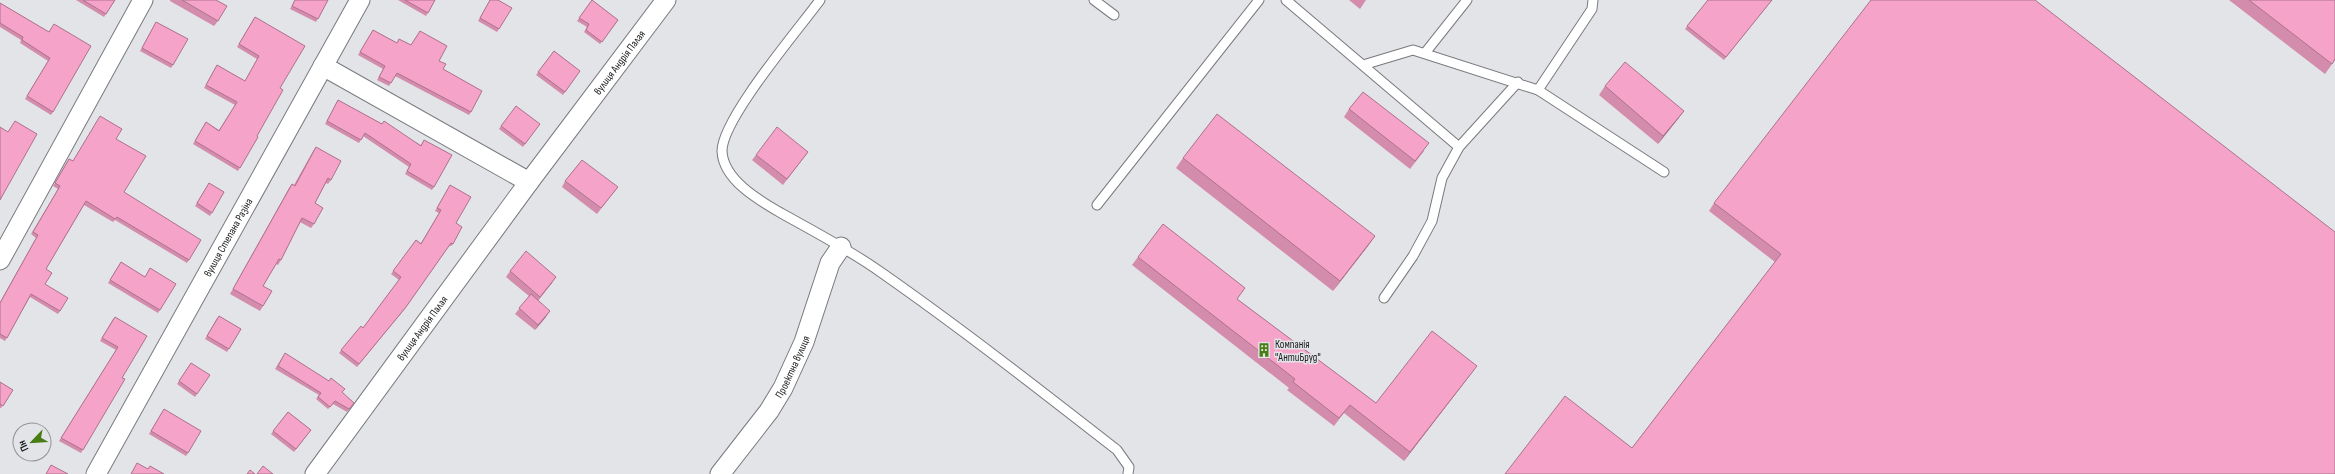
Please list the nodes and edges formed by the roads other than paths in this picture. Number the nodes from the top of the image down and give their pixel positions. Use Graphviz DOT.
graph roads {
  1 [pos="143,0"];
  2 [pos="360,0"];
  3 [pos="666,0"];
  4 [pos="820,0"];
  5 [pos="1094,0"];
  6 [pos="1258,0"];
  7 [pos="1286,0"];
  8 [pos="1467,0"];
  9 [pos="1593,0"];
  10 [pos="1114,15"];
  11 [pos="1425,53"];
  12 [pos="1363,65"];
  13 [pos="323,66"];
  14 [pos="1518,82"];
  15 [pos="1538,90"];
  16 [pos="1459,147"];
  17 [pos="1664,172"];
  18 [pos="528,182"];
  19 [pos="1097,205"];
  20 [pos="841,247"];
  21 [pos="0,260"];
  22 [pos="1384,298"];
  23 [pos="96,474"];
  24 [pos="315,474"];
  25 [pos="720,474"];
  26 [pos="1128,474"];
  1 -- 21 [label="street"];
  2 -- 13 [label="street, вулиця Степана Разіна"];
  3 -- 18 [label="street, вулиця Андрія Палая"];
  4 -- 20 [label="lane"];
  5 -- 10 [label="lane"];
  6 -- 19 [label="lane"];
  7 -- 12 [label="lane"];
  8 -- 11 [label="lane"];
  9 -- 15 [label="lane"];
  11 -- 12 [label="lane"];
  11 -- 14 [label="lane"];
  12 -- 16 [label="lane"];
  13 -- 18 [label="street"];
  13 -- 23 [label="street, вулиця Степана Разіна"];
  14 -- 15 [label="lane"];
  14 -- 16 [label="lane"];
  15 -- 17 [label="lane"];
  16 -- 22 [label="lane"];
  18 -- 24 [label="street, вулиця Андрія Палая"];
  20 -- 25 [label="street, Проектна вулиця"];
  20 -- 26 [label="lane"];
}
